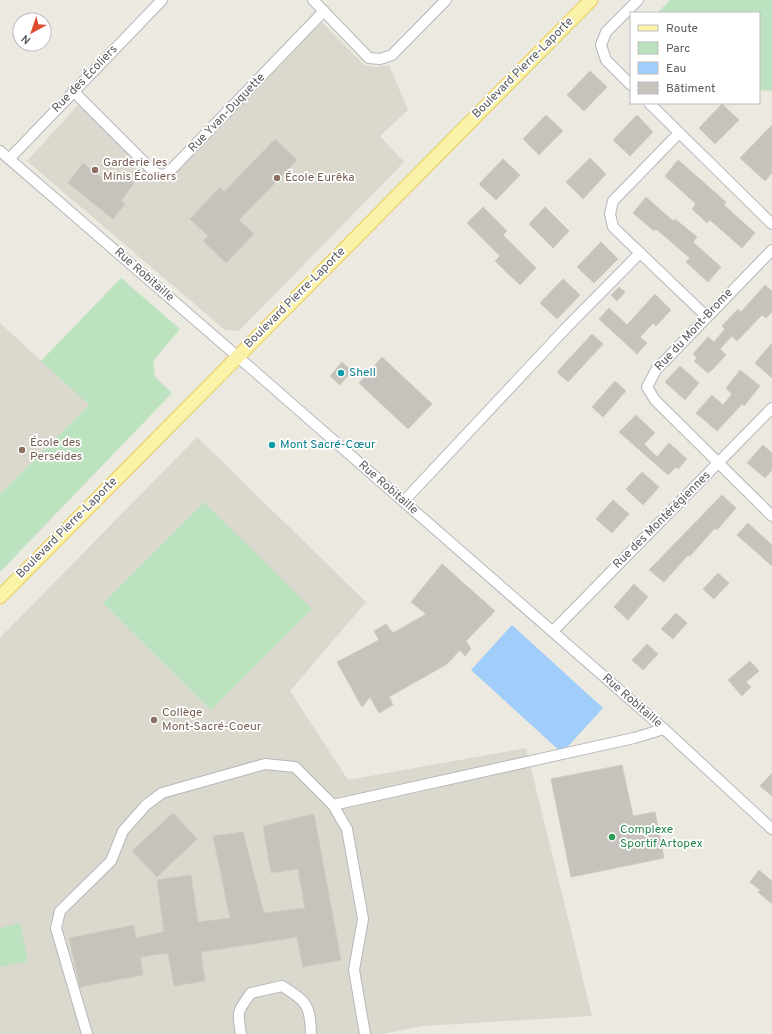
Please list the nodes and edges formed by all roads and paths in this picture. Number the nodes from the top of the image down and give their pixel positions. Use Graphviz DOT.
graph roads {
  1 [pos="162,0"];
  2 [pos="313,0"];
  3 [pos="446,0"];
  4 [pos="591,0"];
  5 [pos="638,0"];
  6 [pos="324,11"];
  7 [pos="630,84"];
  8 [pos="73,91"];
  9 [pos="650,104"];
  10 [pos="679,133"];
  11 [pos="0,151"];
  12 [pos="9,159"];
  13 [pos="772,224"];
  14 [pos="772,250"];
  15 [pos="640,253"];
  16 [pos="706,316"];
  17 [pos="237,356"];
  18 [pos="772,408"];
  19 [pos="718,463"];
  20 [pos="404,501"];
  21 [pos="772,516"];
  22 [pos="0,597"];
  23 [pos="552,631"];
  24 [pos="664,729"];
  25 [pos="333,805"];
  26 [pos="772,829"];
  27 [pos="87,1034"];
  28 [pos="242,1034"];
  29 [pos="311,1034"];
  30 [pos="365,1034"];
  1 -- 8 [label="street, Rue des Écoliers"];
  2 -- 6 [label="street"];
  3 -- 6 [label="street"];
  4 -- 17 [label="main road, Boulevard Pierre-Laporte"];
  5 -- 7 [label="street"];
  6 -- 8 [label="street, Rue Yvan-Duquette"];
  8 -- 12 [label="street, Rue des Écoliers"];
  9 -- 10 [label="street"];
  10 -- 13 [label="street"];
  10 -- 15 [label="street"];
  11 -- 12 [label="street, Rue Robitaille"];
  12 -- 17 [label="street, Rue Robitaille"];
  14 -- 16 [label="street, Rue du Mont-Brome"];
  15 -- 16 [label="street"];
  15 -- 20 [label="street"];
  16 -- 19 [label="street, Rue du Mont-Brome"];
  17 -- 20 [label="street, Rue Robitaille"];
  17 -- 22 [label="main road, Boulevard Pierre-Laporte"];
  18 -- 19 [label="street, Rue des Montérégiennes"];
  19 -- 21 [label="street, Rue du Mont-Brome"];
  19 -- 23 [label="street, Rue des Montérégiennes"];
  20 -- 23 [label="street, Rue Robitaille"];
  23 -- 24 [label="street, Rue Robitaille"];
  24 -- 25 [label="street"];
  24 -- 26 [label="street, Rue Robitaille"];
  25 -- 27 [label="street"];
  25 -- 30 [label="street"];
  28 -- 29 [label="street"];
}
